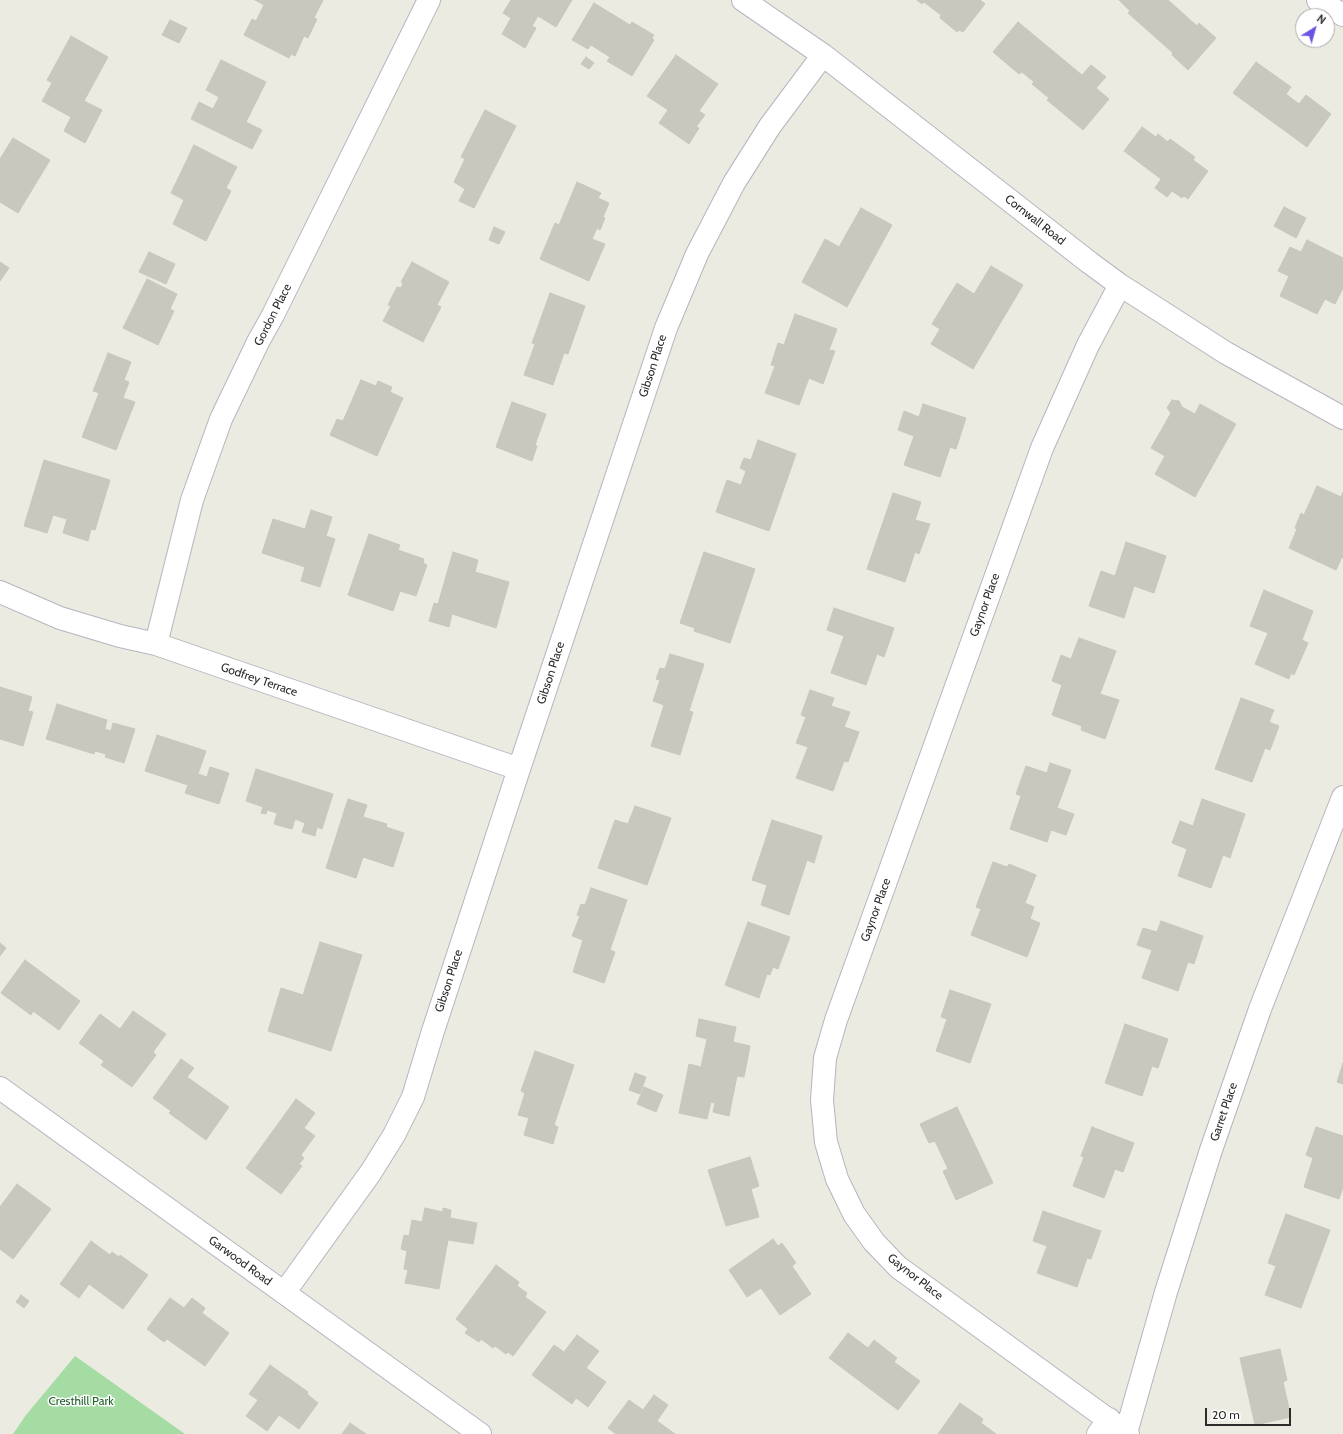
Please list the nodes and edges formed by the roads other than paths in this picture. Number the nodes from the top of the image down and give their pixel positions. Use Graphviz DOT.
graph roads {
  1 [pos="429,0"];
  2 [pos="742,0"];
  3 [pos="1318,0"];
  4 [pos="1343,15"];
  5 [pos="823,55"];
  6 [pos="1120,284"];
  7 [pos="1343,418"];
  8 [pos="0,592"];
  9 [pos="156,644"];
  10 [pos="519,769"];
  11 [pos="1343,797"];
  12 [pos="2,1093"];
  13 [pos="284,1293"];
  14 [pos="1103,1426"];
  15 [pos="480,1434"];
  16 [pos="1127,1434"];
  1 -- 9 [label="street, Gordon Place"];
  2 -- 5 [label="street, Cornwall Road"];
  3 -- 4 [label="street"];
  5 -- 6 [label="street, Cornwall Road"];
  5 -- 10 [label="street, Gibson Place"];
  6 -- 7 [label="street, Cornwall Road"];
  6 -- 14 [label="street, Gaynor Place"];
  8 -- 9 [label="street, Godfrey Terrace"];
  9 -- 10 [label="street, Godfrey Terrace"];
  10 -- 13 [label="street, Gibson Place"];
  11 -- 16 [label="street, Garret Place"];
  12 -- 13 [label="street, Garwood Road"];
  13 -- 15 [label="street, Garwood Road"];
  14 -- 16 [label="street, Gaynor Place"];
}
